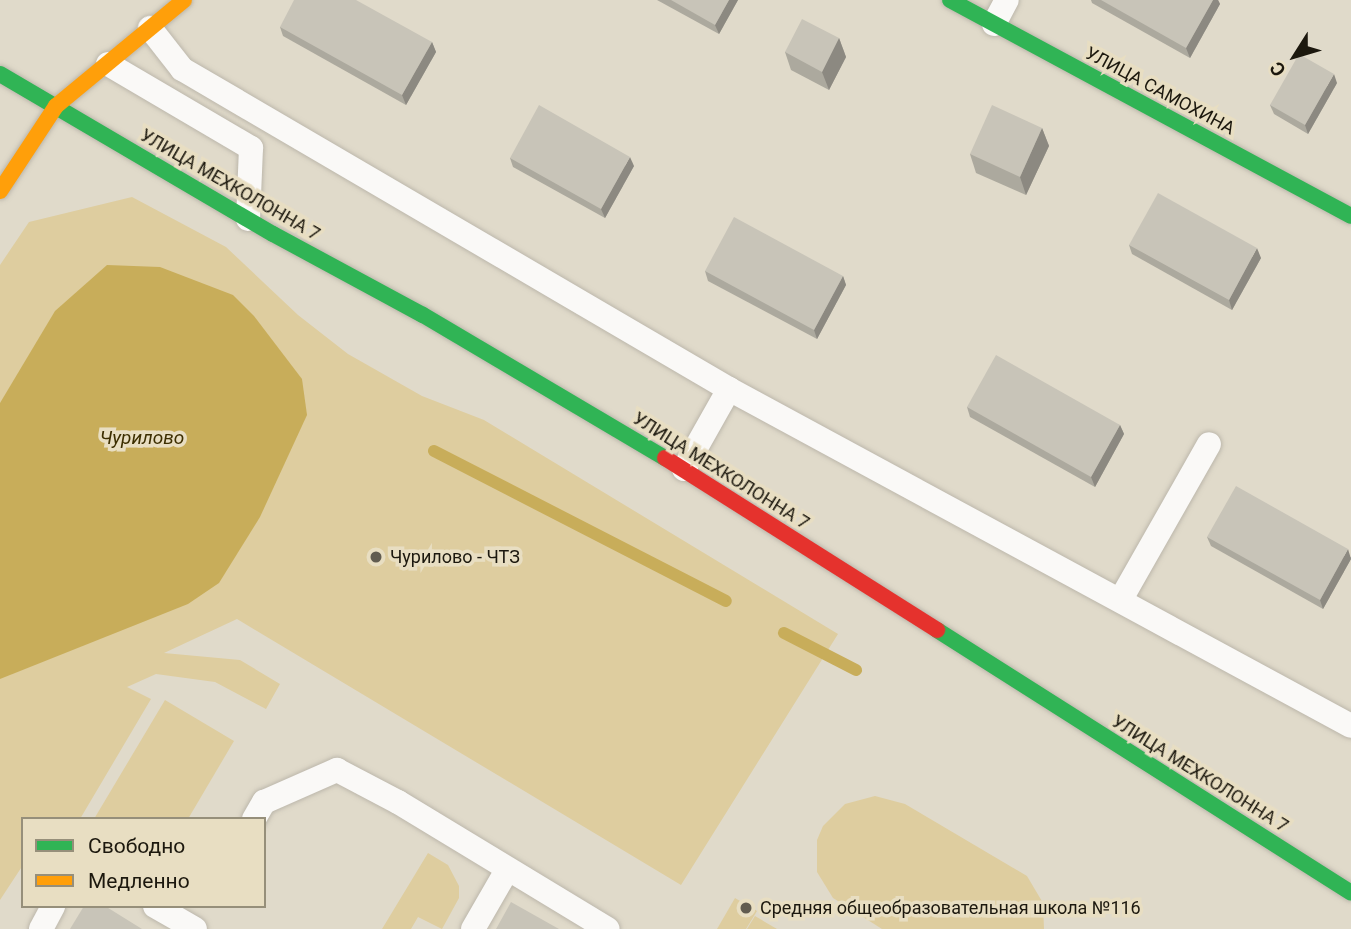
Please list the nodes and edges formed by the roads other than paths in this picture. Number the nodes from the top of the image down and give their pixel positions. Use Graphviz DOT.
graph roads {
  1 [pos="184,0"];
  2 [pos="950,0"];
  3 [pos="1007,0"];
  4 [pos="994,24"];
  5 [pos="150,29"];
  6 [pos="107,64"];
  7 [pos="0,74"];
  8 [pos="56,106"];
  9 [pos="0,191"];
  10 [pos="1351,216"];
  11 [pos="248,219"];
  12 [pos="729,389"];
  13 [pos="1209,444"];
  14 [pos="684,469"];
  15 [pos="1121,599"];
  16 [pos="1351,726"];
  17 [pos="255,817"];
  18 [pos="507,870"];
  19 [pos="1351,892"];
  20 [pos="52,908"];
  21 [pos="161,908"];
  22 [pos="197,921"];
  23 [pos="41,929"];
  24 [pos="472,929"];
  25 [pos="608,929"];
  1 -- 5 [label="street"];
  2 -- 4 [label="street, УЛИЦА САМОХИНА"];
  3 -- 4 [label="lane"];
  4 -- 10 [label="street, УЛИЦА САМОХИНА"];
  5 -- 6 [label="street"];
  5 -- 12 [label="lane"];
  6 -- 8 [label="street"];
  6 -- 11 [label="lane"];
  7 -- 8 [label="street, УЛИЦА МЕХКОЛОННА 7"];
  8 -- 9 [label="street"];
  8 -- 11 [label="street, УЛИЦА МЕХКОЛОННА 7"];
  11 -- 14 [label="street, УЛИЦА МЕХКОЛОННА 7"];
  12 -- 14 [label="lane"];
  12 -- 15 [label="lane"];
  13 -- 15 [label="lane"];
  14 -- 19 [label="street, УЛИЦА МЕХКОЛОННА 7"];
  15 -- 16 [label="lane"];
  17 -- 18 [label="lane"];
  18 -- 24 [label="lane"];
  18 -- 25 [label="lane"];
  20 -- 23 [label="lane"];
  21 -- 22 [label="lane"];
}
